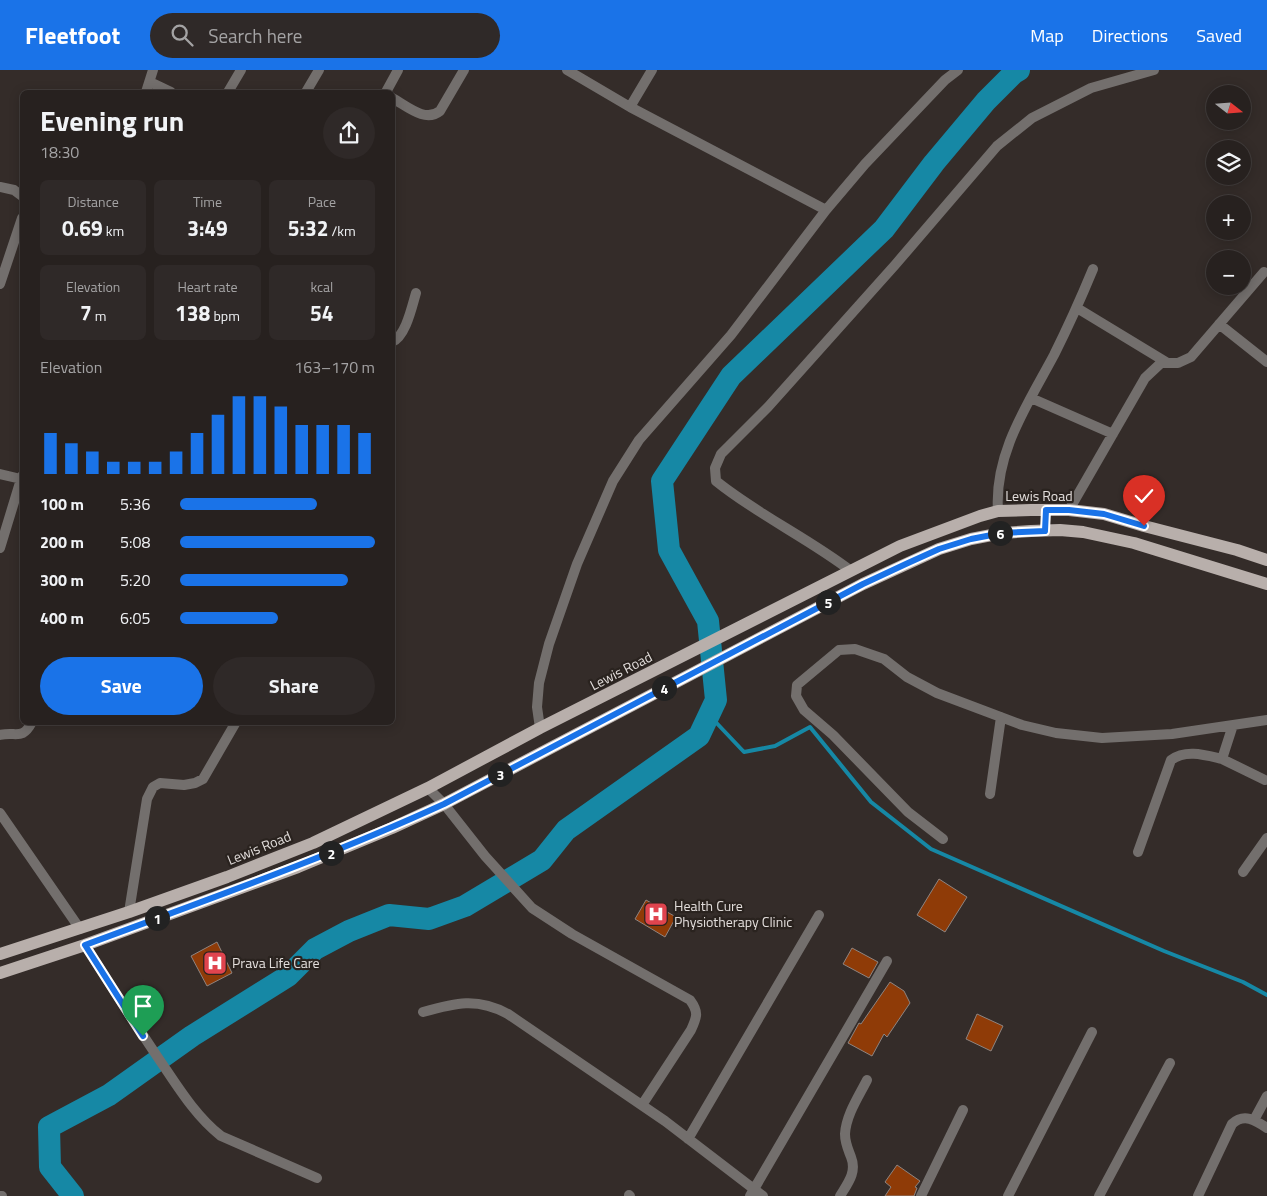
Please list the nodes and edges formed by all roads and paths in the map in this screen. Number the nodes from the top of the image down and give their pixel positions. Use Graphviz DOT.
graph roads {
  1 [pos="153,70"];
  2 [pos="241,70"];
  3 [pos="319,70"];
  4 [pos="398,70"];
  5 [pos="464,70"];
  6 [pos="567,70"];
  7 [pos="652,70"];
  8 [pos="958,70"];
  9 [pos="1154,70"];
  10 [pos="150,82"];
  11 [pos="147,90"];
  12 [pos="167,90"];
  13 [pos="229,90"];
  14 [pos="307,90"];
  15 [pos="387,90"];
  16 [pos="395,100"];
  17 [pos="630,107"];
  18 [pos="0,186"];
  19 [pos="20,194"];
  20 [pos="826,210"];
  21 [pos="20,224"];
  22 [pos="1093,269"];
  23 [pos="1264,272"];
  24 [pos="0,284"];
  25 [pos="416,292"];
  26 [pos="1077,308"];
  27 [pos="1219,324"];
  28 [pos="395,340"];
  29 [pos="1166,362"];
  30 [pos="1267,362"];
  31 [pos="1030,398"];
  32 [pos="1113,434"];
  33 [pos="0,474"];
  34 [pos="20,477"];
  35 [pos="20,483"];
  36 [pos="1046,510"];
  37 [pos="1069,510"];
  38 [pos="998,511"];
  39 [pos="1045,531"];
  40 [pos="0,548"];
  41 [pos="1267,560"];
  42 [pos="851,571"];
  43 [pos="1267,584"];
  44 [pos="1002,717"];
  45 [pos="1267,720"];
  46 [pos="30,725"];
  47 [pos="234,725"];
  48 [pos="1233,725"];
  49 [pos="540,728"];
  50 [pos="0,735"];
  51 [pos="1222,759"];
  52 [pos="1265,780"];
  53 [pos="428,788"];
  54 [pos="990,794"];
  55 [pos="444,804"];
  56 [pos="0,813"];
  57 [pos="1267,838"];
  58 [pos="943,839"];
  59 [pos="1138,852"];
  60 [pos="1243,872"];
  61 [pos="129,912"];
  62 [pos="819,916"];
  63 [pos="80,929"];
  64 [pos="85,945"];
  65 [pos="0,954"];
  66 [pos="887,961"];
  67 [pos="0,973"];
  68 [pos="423,1012"];
  69 [pos="1092,1032"];
  70 [pos="1170,1063"];
  71 [pos="867,1080"];
  72 [pos="1267,1096"];
  73 [pos="642,1105"];
  74 [pos="963,1110"];
  75 [pos="1254,1120"];
  76 [pos="1267,1128"];
  77 [pos="688,1139"];
  78 [pos="317,1178"];
  79 [pos="751,1192"];
  80 [pos="763,1196"];
  81 [pos="840,1196"];
  82 [pos="921,1196"];
  83 [pos="1008,1196"];
  84 [pos="1099,1196"];
  85 [pos="1198,1196"];
  1 -- 10 [label="street"];
  2 -- 13 [label="street"];
  3 -- 14 [label="street"];
  4 -- 15 [label="street"];
  5 -- 16 [label="street"];
  6 -- 17 [label="street"];
  7 -- 17 [label="street"];
  8 -- 20 [label="street"];
  9 -- 42 [label="street"];
  10 -- 11 [label="street"];
  10 -- 12 [label="street"];
  17 -- 20 [label="street"];
  18 -- 19 [label="street"];
  20 -- 49 [label="street"];
  21 -- 24 [label="street"];
  22 -- 26 [label="street"];
  23 -- 27 [label="street"];
  25 -- 28 [label="street"];
  26 -- 29 [label="street"];
  26 -- 31 [label="street"];
  27 -- 29 [label="street"];
  27 -- 30 [label="street"];
  29 -- 32 [label="street"];
  31 -- 32 [label="street"];
  31 -- 38 [label="street"];
  32 -- 37 [label="street"];
  33 -- 34 [label="street"];
  35 -- 40 [label="street"];
  36 -- 37 [label="main road, Lewis Road"];
  36 -- 38 [label="main road, Lewis Road"];
  36 -- 39 [label="main road"];
  37 -- 41 [label="main road, Lewis Road"];
  38 -- 42 [label="main road, Lewis Road"];
  39 -- 43 [label="main road"];
  39 -- 55 [label="main road"];
  42 -- 49 [label="main road, Lewis Road"];
  44 -- 48 [label="street"];
  44 -- 54 [label="street"];
  44 -- 58 [label="street"];
  45 -- 48 [label="street"];
  46 -- 50 [label="street"];
  47 -- 61 [label="street"];
  48 -- 51 [label="street"];
  49 -- 53 [label="main road, Lewis Road"];
  51 -- 52 [label="street"];
  51 -- 59 [label="street"];
  53 -- 55 [label="street"];
  53 -- 61 [label="main road, Lewis Road"];
  55 -- 64 [label="main road"];
  55 -- 73 [label="street"];
  56 -- 63 [label="street"];
  57 -- 60 [label="street"];
  61 -- 63 [label="main road, Lewis Road"];
  62 -- 77 [label="street"];
  63 -- 65 [label="main road, Lewis Road"];
  64 -- 67 [label="main road"];
  64 -- 78 [label="street"];
  66 -- 79 [label="street"];
  68 -- 73 [label="street"];
  69 -- 83 [label="street"];
  70 -- 84 [label="street"];
  71 -- 81 [label="street"];
  72 -- 75 [label="street"];
  73 -- 77 [label="street"];
  74 -- 82 [label="street"];
  75 -- 76 [label="street"];
  75 -- 85 [label="street"];
  77 -- 79 [label="street"];
  79 -- 80 [label="street"];
}
